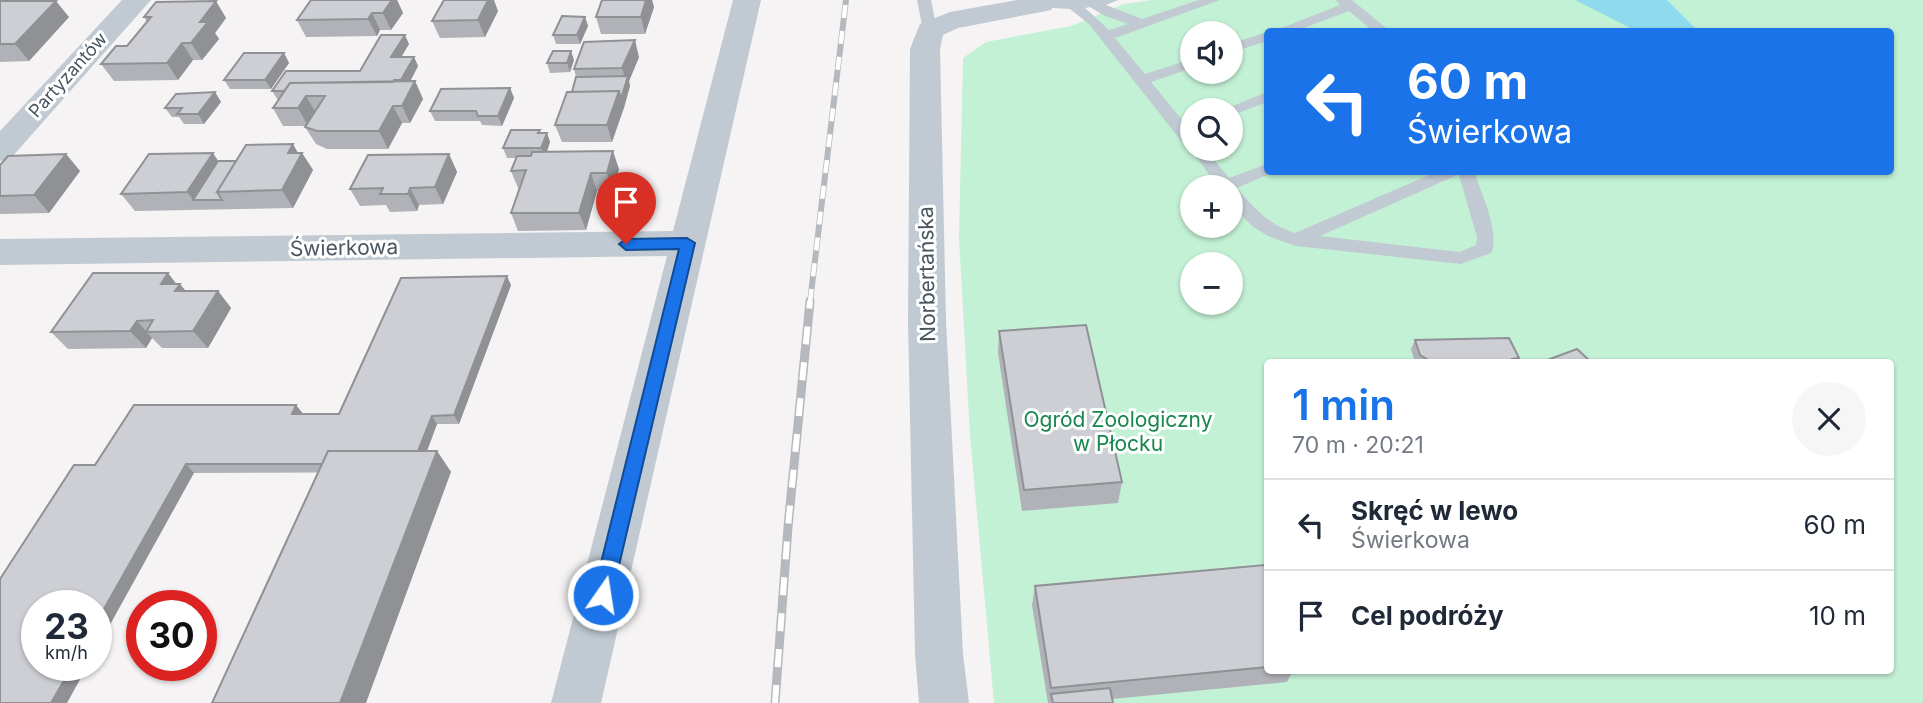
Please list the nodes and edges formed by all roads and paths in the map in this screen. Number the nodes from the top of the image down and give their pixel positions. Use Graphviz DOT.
graph roads {
  1 [pos="137,0"];
  2 [pos="747,0"];
  3 [pos="1111,0"];
  4 [pos="1213,0"];
  5 [pos="1094,3"];
  6 [pos="1346,3"];
  7 [pos="1041,4"];
  8 [pos="1073,5"];
  9 [pos="927,15"];
  10 [pos="1142,24"];
  11 [pos="1288,28"];
  12 [pos="1379,28"];
  13 [pos="1106,36"];
  14 [pos="1264,37"];
  15 [pos="1243,44"];
  16 [pos="1180,66"];
  17 [pos="1142,80"];
  18 [pos="1264,98"];
  19 [pos="1243,106"];
  20 [pos="1180,121"];
  21 [pos="0,151"];
  22 [pos="1206,161"];
  23 [pos="1264,170"];
  24 [pos="1217,175"];
  25 [pos="1442,175"];
  26 [pos="1467,175"];
  27 [pos="1243,181"];
  28 [pos="1243,207"];
  29 [pos="1296,240"];
  30 [pos="687,243"];
  31 [pos="0,252"];
  32 [pos="576,703"];
  33 [pos="944,703"];
  1 -- 21 [label="street, Partyzantów"];
  2 -- 30 [label="street"];
  3 -- 5 [label="lane, Norbertańska"];
  4 -- 10 [label="lane"];
  5 -- 8 [label="lane, Norbertańska"];
  5 -- 10 [label="lane"];
  6 -- 11 [label="lane"];
  6 -- 12 [label="lane"];
  7 -- 8 [label="lane, Norbertańska"];
  7 -- 9 [label="street, Norbertańska"];
  8 -- 13 [label="lane"];
  9 -- 33 [label="street, Norbertańska"];
  10 -- 13 [label="lane"];
  13 -- 17 [label="lane"];
  14 -- 15 [label="lane"];
  16 -- 17 [label="lane"];
  17 -- 20 [label="lane"];
  18 -- 19 [label="lane"];
  22 -- 24 [label="lane"];
  23 -- 27 [label="lane"];
  25 -- 29 [label="lane"];
  26 -- 29 [label="lane"];
  28 -- 29 [label="lane"];
  30 -- 31 [label="street, Świerkowa"];
  30 -- 32 [label="street"];
}
